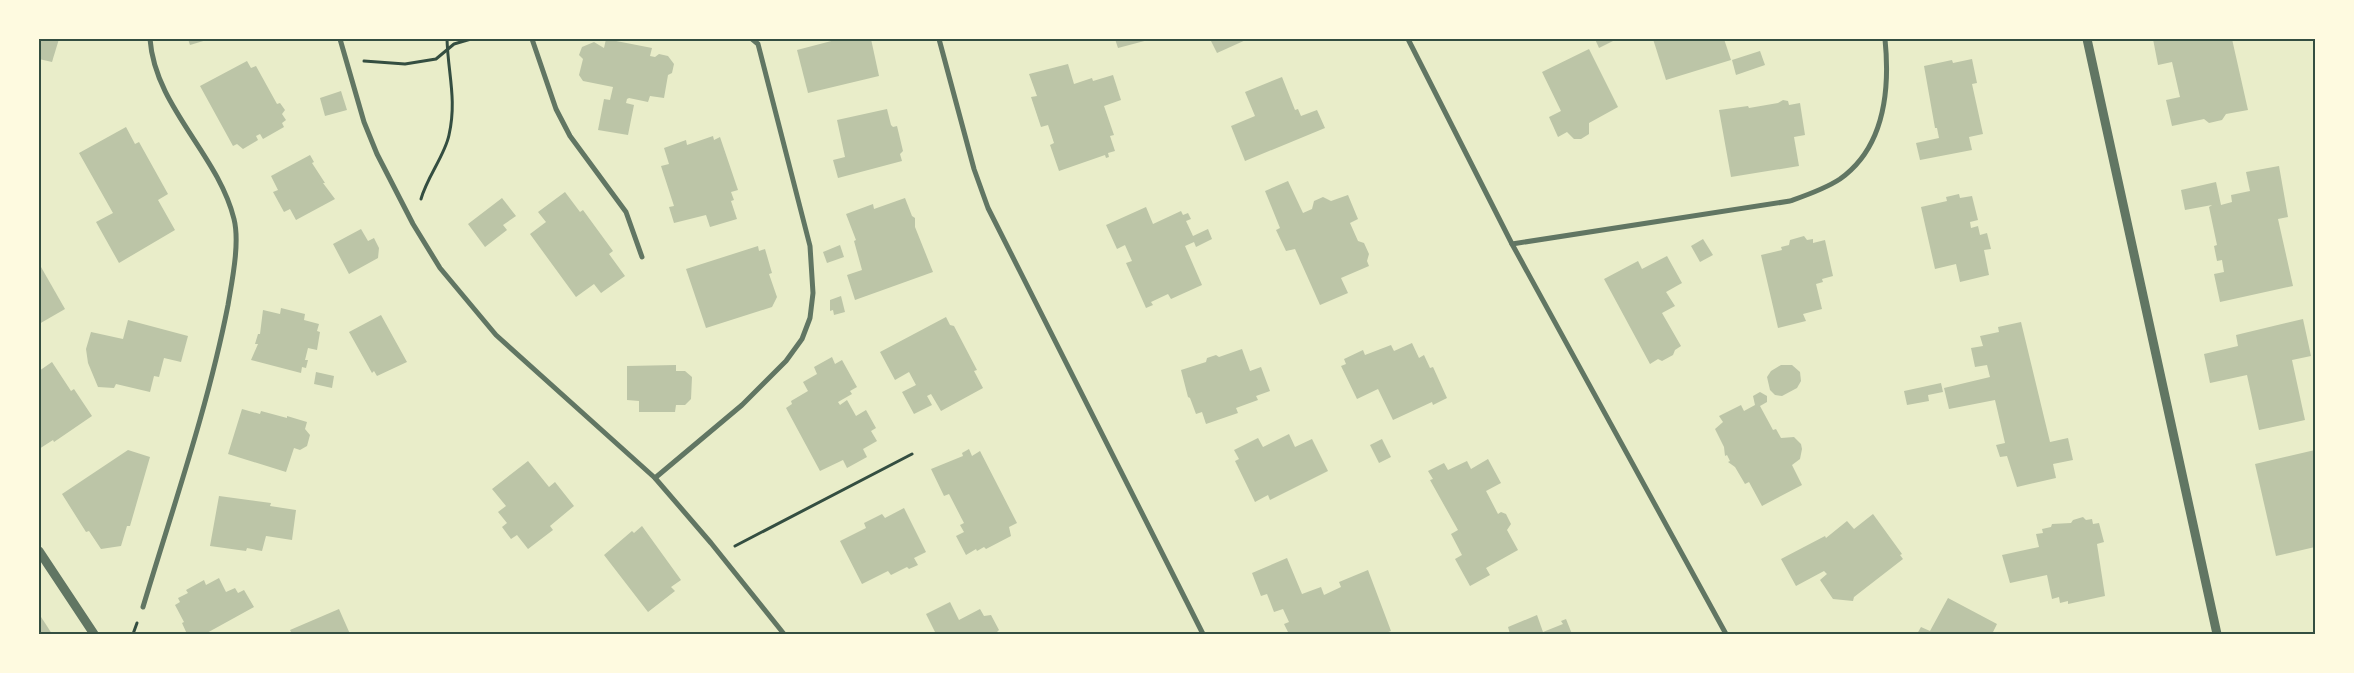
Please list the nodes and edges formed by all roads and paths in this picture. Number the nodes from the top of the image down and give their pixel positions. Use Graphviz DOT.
graph roads {
  1 [pos="150,39"];
  2 [pos="340,39"];
  3 [pos="447,39"];
  4 [pos="471,39"];
  5 [pos="532,39"];
  6 [pos="752,39"];
  7 [pos="940,39"];
  8 [pos="1408,39"];
  9 [pos="1885,39"];
  10 [pos="2087,39"];
  11 [pos="448,51"];
  12 [pos="346,59"];
  13 [pos="413,224"];
  14 [pos="1512,244"];
  15 [pos="642,257"];
  16 [pos="912,454"];
  17 [pos="655,478"];
  18 [pos="39,551"];
  19 [pos="720,554"];
  20 [pos="143,607"];
  21 [pos="94,634"];
  22 [pos="784,634"];
  23 [pos="1204,634"];
  24 [pos="1726,634"];
  25 [pos="2218,634"];
  1 -- 20 [label="street"];
  2 -- 12 [label="street"];
  3 -- 11 [label="path"];
  4 -- 11 [label="path"];
  5 -- 15 [label="street"];
  6 -- 17 [label="street"];
  7 -- 23 [label="street"];
  8 -- 14 [label="street"];
  9 -- 14 [label="street"];
  10 -- 25 [label="street"];
  11 -- 12 [label="path"];
  11 -- 13 [label="path"];
  12 -- 13 [label="street"];
  13 -- 17 [label="street"];
  14 -- 24 [label="street"];
  16 -- 19 [label="path"];
  17 -- 19 [label="street"];
  18 -- 21 [label="street"];
  19 -- 22 [label="street"];
}
